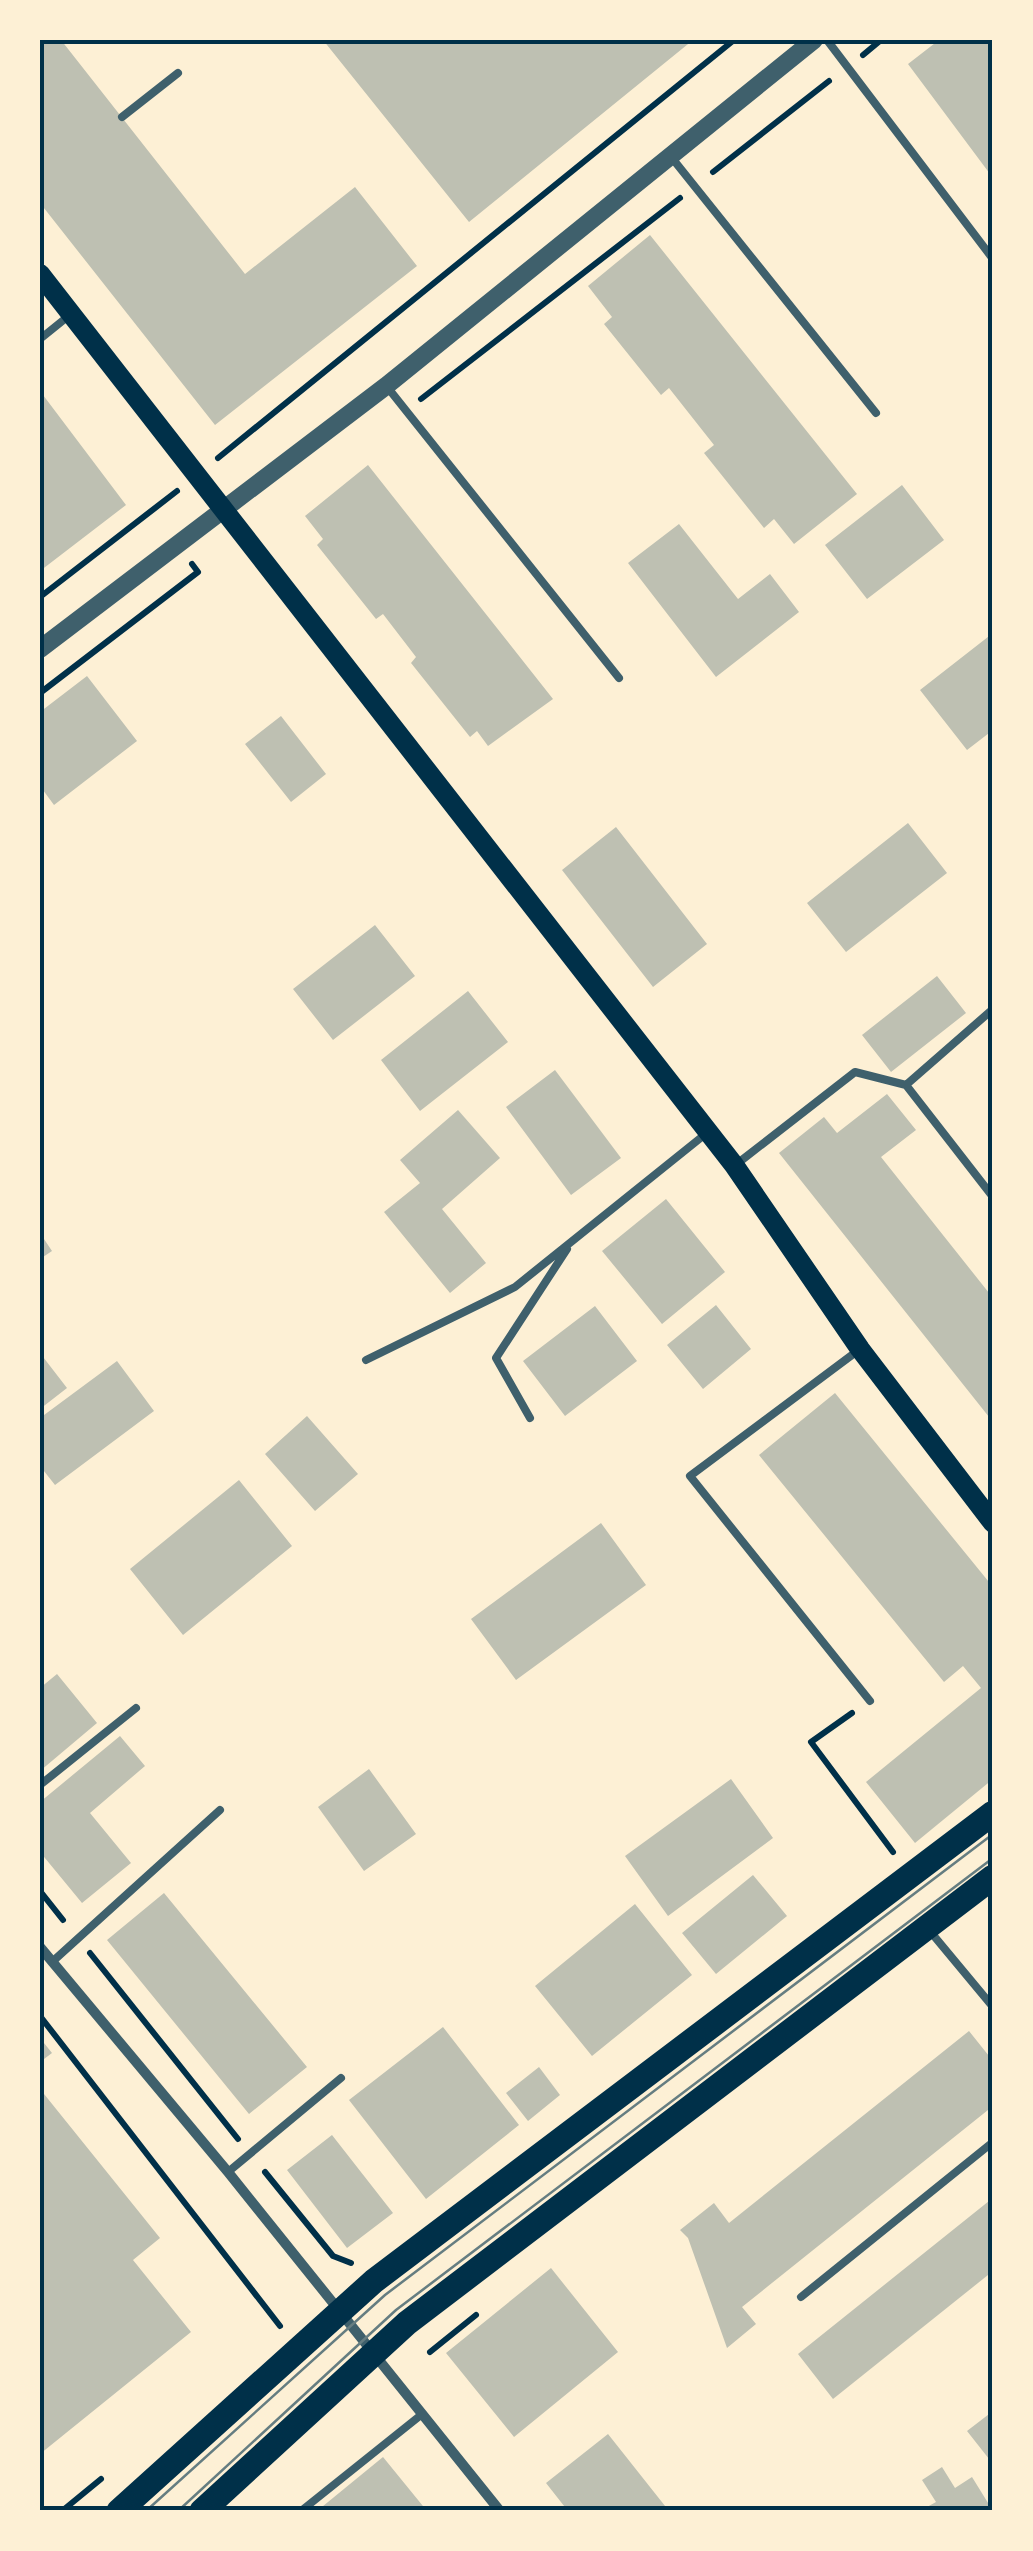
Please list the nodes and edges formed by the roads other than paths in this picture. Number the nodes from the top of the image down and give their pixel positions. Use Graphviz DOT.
graph roads {
  1 [pos="814,40"];
  2 [pos="827,40"];
  3 [pos="178,73"];
  4 [pos="122,118"];
  5 [pos="669,154"];
  6 [pos="993,259"];
  7 [pos="40,274"];
  8 [pos="47,297"];
  9 [pos="71,314"];
  10 [pos="40,339"];
  11 [pos="386,386"];
  12 [pos="876,413"];
  13 [pos="221,511"];
  14 [pos="40,649"];
  15 [pos="619,678"];
  16 [pos="993,1009"];
  17 [pos="906,1085"];
  18 [pos="708,1132"];
  19 [pos="734,1166"];
  20 [pos="993,1197"];
  21 [pos="572,1241"];
  22 [pos="860,1349"];
  23 [pos="366,1360"];
  24 [pos="530,1418"];
  25 [pos="993,1523"];
  26 [pos="870,1701"];
  27 [pos="136,1708"];
  28 [pos="40,1785"];
  29 [pos="220,1810"];
  30 [pos="993,1813"];
  31 [pos="993,1877"];
  32 [pos="927,1927"];
  33 [pos="40,1948"];
  34 [pos="52,1962"];
  35 [pos="993,2007"];
  36 [pos="341,2078"];
  37 [pos="993,2142"];
  38 [pos="228,2172"];
  39 [pos="801,2297"];
  40 [pos="338,2312"];
  41 [pos="372,2353"];
  42 [pos="421,2415"];
  43 [pos="119,2511"];
  44 [pos="202,2511"];
  45 [pos="300,2511"];
  46 [pos="500,2511"];
  1 -- 5 [label="street"];
  2 -- 6 [label="lane"];
  3 -- 4 [label="lane"];
  5 -- 11 [label="street"];
  5 -- 12 [label="lane"];
  7 -- 8 [label="main road"];
  8 -- 9 [label="main road"];
  9 -- 10 [label="lane"];
  9 -- 13 [label="main road"];
  11 -- 13 [label="street"];
  11 -- 15 [label="lane"];
  13 -- 14 [label="street"];
  13 -- 18 [label="main road"];
  16 -- 17 [label="lane"];
  17 -- 19 [label="lane"];
  17 -- 20 [label="lane"];
  18 -- 19 [label="main road"];
  18 -- 21 [label="lane"];
  19 -- 22 [label="main road"];
  21 -- 23 [label="lane"];
  21 -- 24 [label="lane"];
  22 -- 25 [label="main road"];
  22 -- 26 [label="lane"];
  27 -- 28 [label="lane"];
  29 -- 34 [label="lane"];
  30 -- 40 [label="main road"];
  31 -- 32 [label="main road"];
  32 -- 35 [label="lane"];
  32 -- 41 [label="main road"];
  33 -- 34 [label="street"];
  34 -- 38 [label="street"];
  36 -- 38 [label="lane"];
  37 -- 39 [label="lane"];
  38 -- 40 [label="street"];
  40 -- 41 [label="street"];
  40 -- 43 [label="main road"];
  41 -- 42 [label="street"];
  41 -- 44 [label="main road"];
  42 -- 45 [label="lane"];
  42 -- 46 [label="street"];
}
